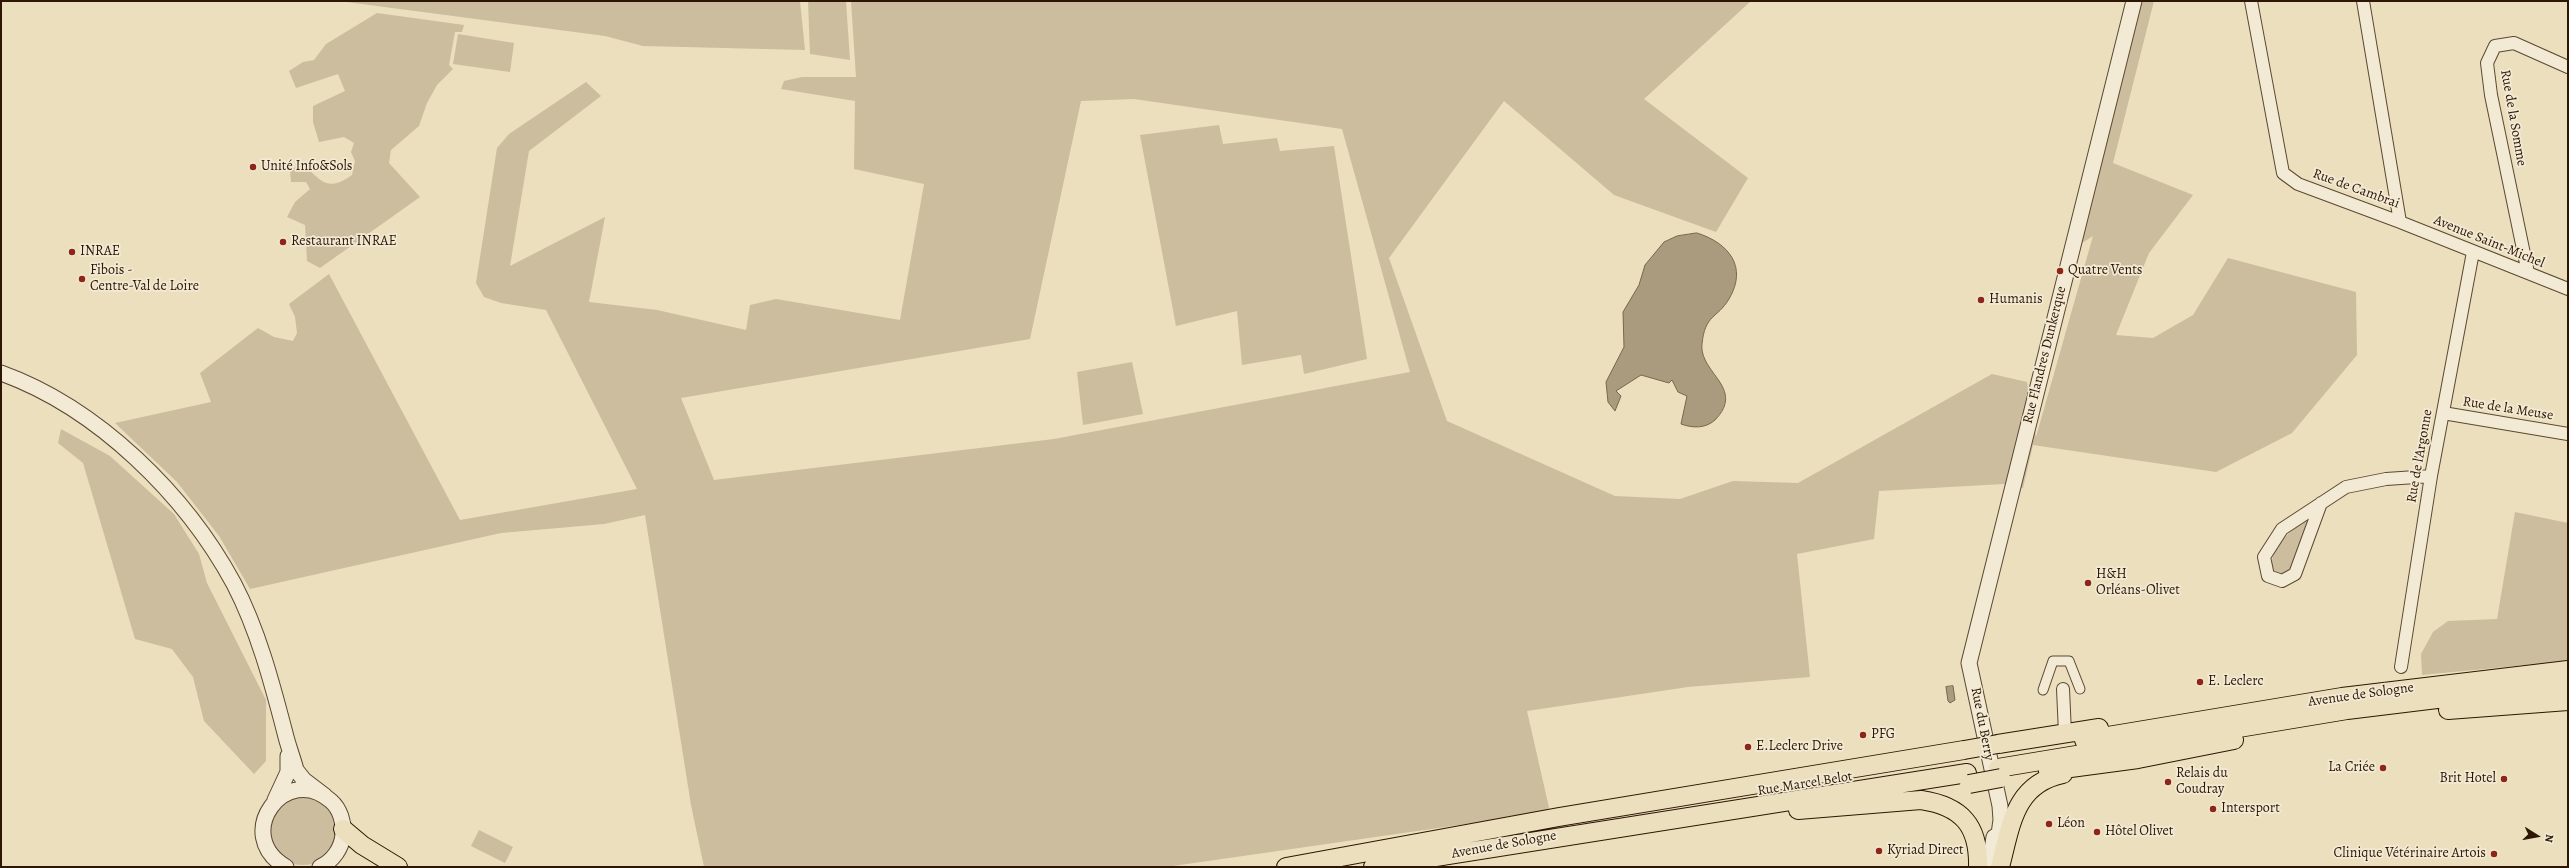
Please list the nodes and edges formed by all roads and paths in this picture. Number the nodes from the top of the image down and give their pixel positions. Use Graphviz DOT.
graph roads {
  1 [pos="2134,1"];
  2 [pos="2251,1"];
  3 [pos="2363,1"];
  4 [pos="2568,67"];
  5 [pos="2400,222"];
  6 [pos="2472,252"];
  7 [pos="2528,273"];
  8 [pos="2568,290"];
  9 [pos="1,374"];
  10 [pos="2442,413"];
  11 [pos="2568,434"];
  12 [pos="2431,476"];
  13 [pos="2322,502"];
  14 [pos="1969,663"];
  15 [pos="2401,667"];
  16 [pos="2568,670"];
  17 [pos="2568,683"];
  18 [pos="2064,689"];
  19 [pos="2080,689"];
  20 [pos="2044,690"];
  21 [pos="2368,694"];
  22 [pos="2568,695"];
  23 [pos="2568,702"];
  24 [pos="2448,710"];
  25 [pos="2065,733"];
  26 [pos="2157,734"];
  27 [pos="286,738"];
  28 [pos="2118,762"];
  29 [pos="1998,766"];
  30 [pos="1967,767"];
  31 [pos="325,796"];
  32 [pos="275,800"];
  33 [pos="1856,804"];
  34 [pos="343,829"];
  35 [pos="1564,835"];
  36 [pos="322,866"];
  37 [pos="286,867"];
  38 [pos="398,867"];
  39 [pos="1286,867"];
  40 [pos="1373,867"];
  41 [pos="1978,867"];
  42 [pos="1989,867"];
  43 [pos="1994,867"];
  44 [pos="2000,867"];
  1 -- 14 [label="street, Rue Flandres Dunkerque"];
  2 -- 5 [label="street, Rue de Cambrai"];
  3 -- 5 [label="street, Rue de Cambrai"];
  4 -- 7 [label="street, Rue de la Somme"];
  5 -- 6 [label="street, Avenue Saint-Michel"];
  6 -- 7 [label="street, Avenue Saint-Michel"];
  6 -- 10 [label="street, Rue de l'Argonne"];
  7 -- 8 [label="street, Avenue Saint-Michel"];
  9 -- 27 [label="street"];
  10 -- 11 [label="street, Rue de la Meuse"];
  10 -- 12 [label="street, Rue de l'Argonne"];
  12 -- 13 [label="street"];
  12 -- 15 [label="street, Rue de l'Argonne"];
  13 -- 13 [label="street"];
  14 -- 29 [label="street, Rue du Berry"];
  16 -- 21 [label="main road, Avenue de Sologne"];
  17 -- 26 [label="main road, Avenue de Sologne"];
  18 -- 25 [label="street"];
  19 -- 20 [label="street"];
  21 -- 25 [label="main road"];
  21 -- 26 [label="main road, Avenue de Sologne"];
  22 -- 24 [label="main road"];
  23 -- 24 [label="main road"];
  24 -- 28 [label="main road"];
  25 -- 29 [label="main road"];
  26 -- 29 [label="main road, Rue Marcel Belot"];
  27 -- 31 [label="street"];
  27 -- 32 [label="street"];
  28 -- 29 [label="main road"];
  28 -- 44 [label="main road"];
  29 -- 30 [label="main road, Rue Marcel Belot"];
  29 -- 42 [label="street, Rue du Berry"];
  29 -- 43 [label="street, Rue du Berry"];
  30 -- 33 [label="main road"];
  30 -- 35 [label="main road, Rue Marcel Belot"];
  30 -- 39 [label="main road, Rue Marcel Belot"];
  31 -- 32 [label="street"];
  31 -- 34 [label="street"];
  32 -- 37 [label="street"];
  33 -- 35 [label="main road"];
  33 -- 41 [label="main road"];
  34 -- 36 [label="street"];
  34 -- 38 [label="main road"];
  35 -- 40 [label="main road, Avenue de Sologne"];
}
